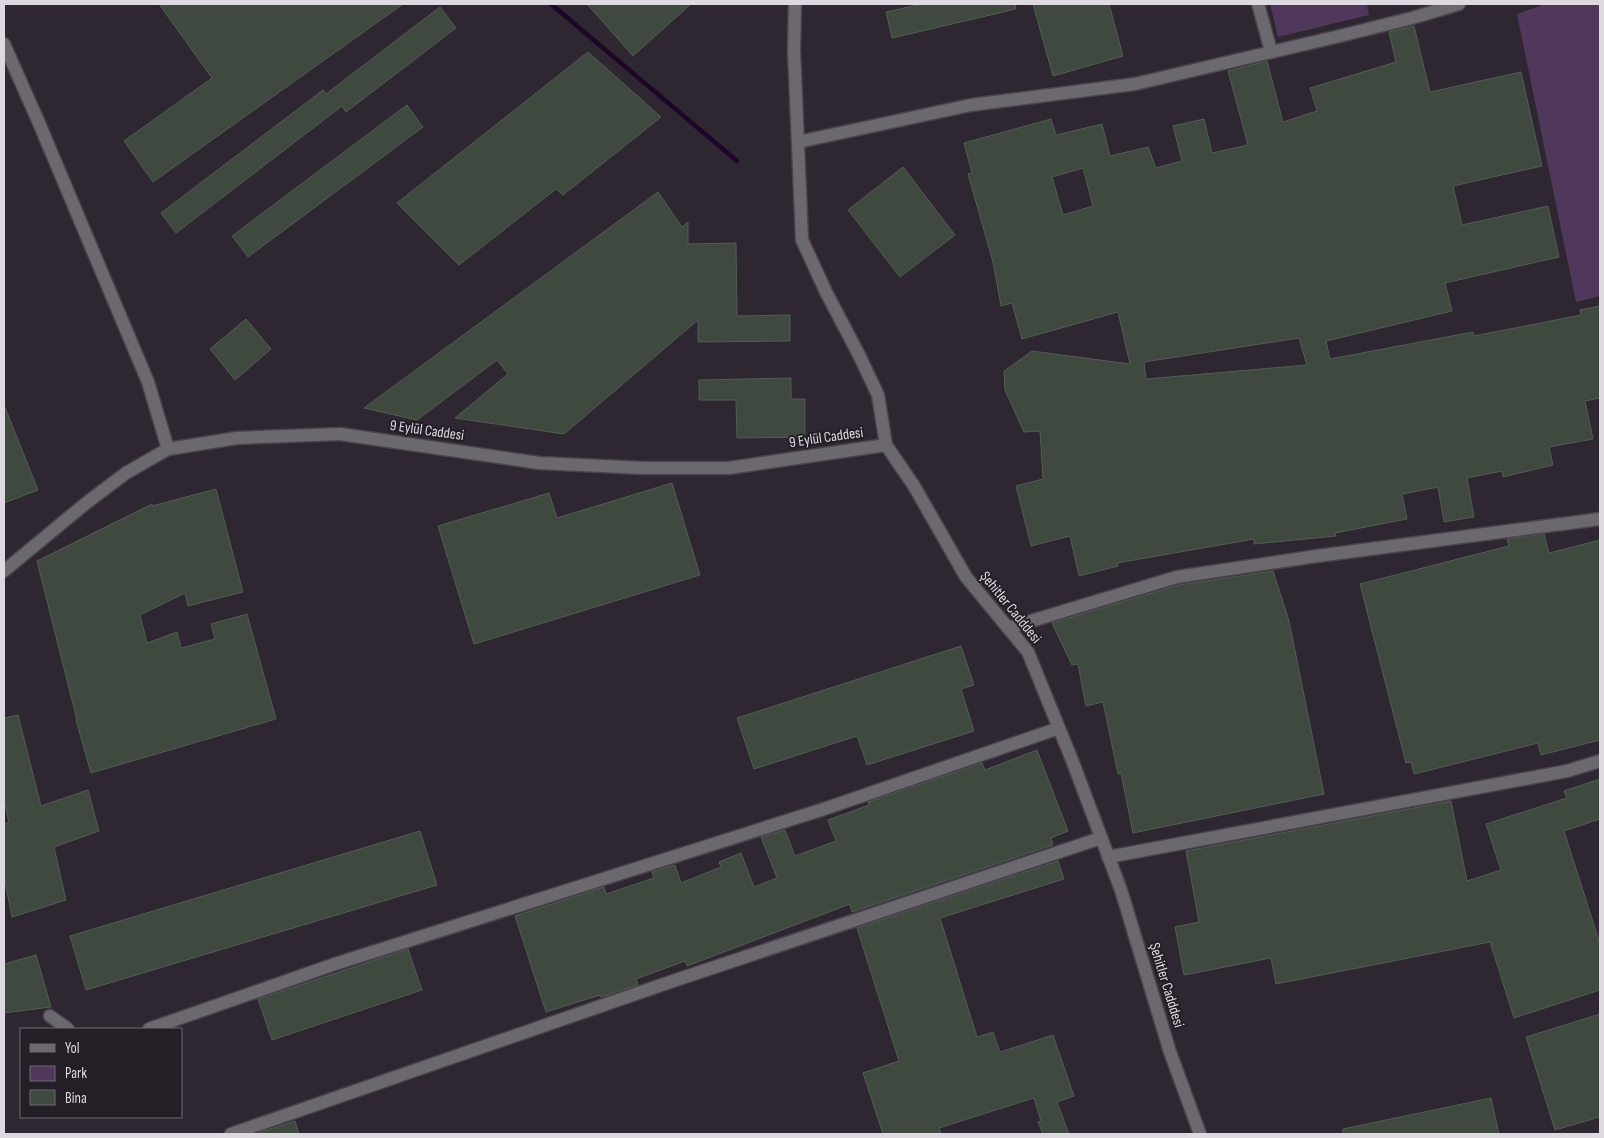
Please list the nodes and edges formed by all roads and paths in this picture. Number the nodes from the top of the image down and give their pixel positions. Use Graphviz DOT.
graph roads {
  1 [pos="1258,4"];
  2 [pos="1459,4"];
  3 [pos="793,6"];
  4 [pos="4,44"];
  5 [pos="1271,52"];
  6 [pos="798,142"];
  7 [pos="886,445"];
  8 [pos="168,448"];
  9 [pos="1600,519"];
  10 [pos="4,571"];
  11 [pos="1008,628"];
  12 [pos="1059,728"];
  13 [pos="1600,761"];
  14 [pos="1101,838"];
  15 [pos="1108,857"];
  16 [pos="50,1016"];
  17 [pos="67,1028"];
  18 [pos="152,1028"];
  19 [pos="231,1134"];
  20 [pos="1200,1134"];
  1 -- 5 [label="street"];
  2 -- 5 [label="street"];
  3 -- 6 [label="street, Şehitler Cadddesi"];
  4 -- 8 [label="street"];
  5 -- 6 [label="street"];
  6 -- 7 [label="street, Şehitler Cadddesi"];
  7 -- 8 [label="street, 9 Eylül Caddesi"];
  7 -- 11 [label="street, Şehitler Cadddesi"];
  8 -- 10 [label="street, 9 Eylül Caddesi"];
  9 -- 11 [label="street"];
  11 -- 12 [label="street, Şehitler Cadddesi"];
  12 -- 14 [label="street, Şehitler Cadddesi"];
  12 -- 18 [label="street"];
  13 -- 15 [label="street"];
  14 -- 15 [label="street, Şehitler Cadddesi"];
  14 -- 19 [label="street"];
  15 -- 20 [label="street, Şehitler Cadddesi"];
  16 -- 17 [label="street"];
}
